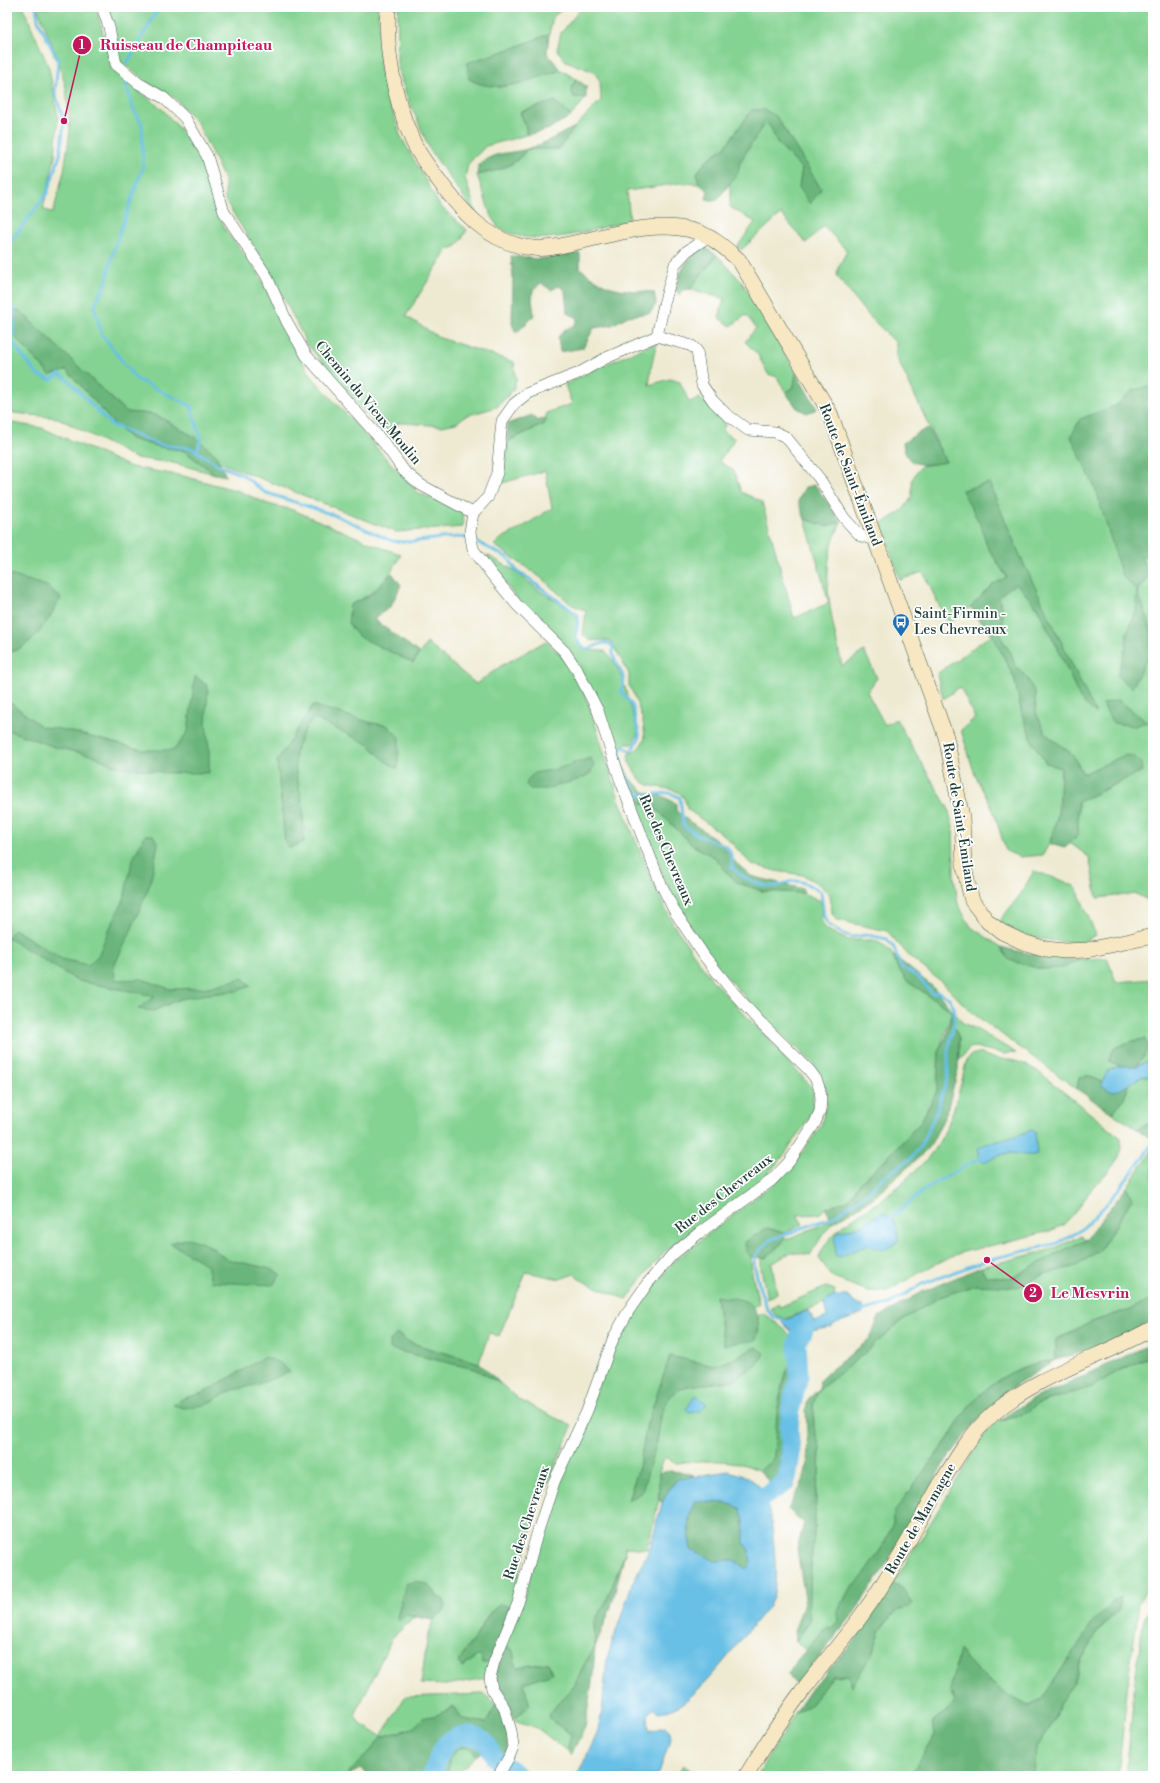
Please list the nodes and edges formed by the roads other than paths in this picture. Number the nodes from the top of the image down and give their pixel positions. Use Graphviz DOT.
graph roads {
  1 [pos="102,7"];
  2 [pos="388,7"];
  3 [pos="708,237"];
  4 [pos="657,336"];
  5 [pos="473,513"];
  6 [pos="876,540"];
  7 [pos="1153,936"];
  8 [pos="1153,1328"];
  9 [pos="499,1773"];
  10 [pos="746,1776"];
  1 -- 5 [label="street, Chemin du Vieux Moulin"];
  2 -- 3 [label="main road, Route de Saint-Émiland"];
  3 -- 4 [label="street"];
  3 -- 6 [label="main road, Route de Saint-Émiland"];
  4 -- 5 [label="street"];
  4 -- 6 [label="street"];
  5 -- 9 [label="street, Rue des Chevreaux"];
  6 -- 7 [label="main road, Route de Saint-Émiland"];
  8 -- 10 [label="main road, Route de Marmagne"];
}
